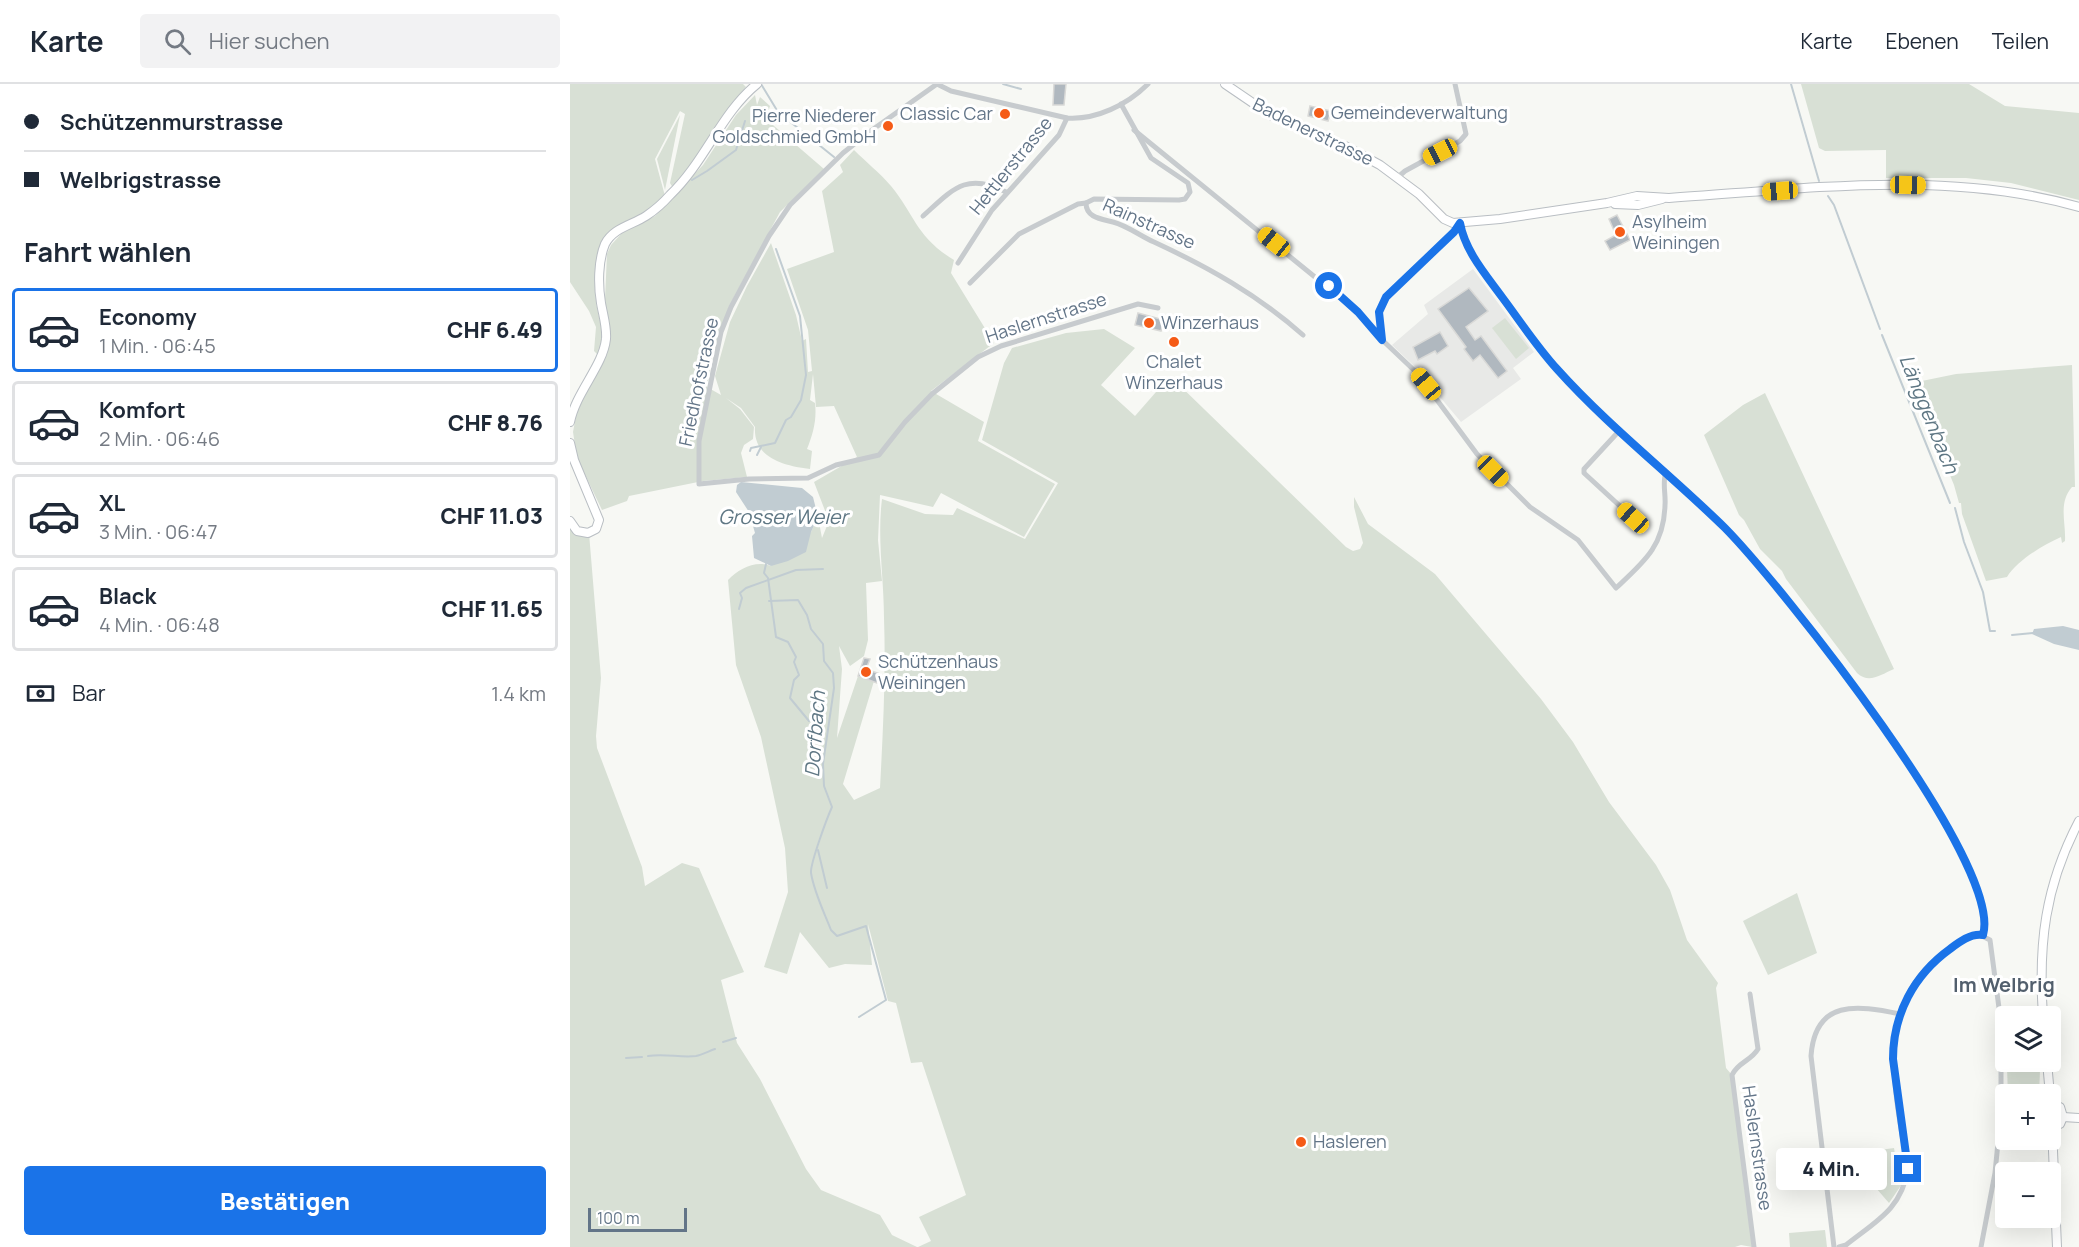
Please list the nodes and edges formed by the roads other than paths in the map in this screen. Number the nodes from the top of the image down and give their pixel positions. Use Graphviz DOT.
graph roads {
  1 [pos="937,84"];
  2 [pos="1148,84"];
  3 [pos="1225,84"];
  4 [pos="1455,84"];
  5 [pos="756,85"];
  6 [pos="1121,104"];
  7 [pos="1067,118"];
  8 [pos="1134,130"];
  9 [pos="1398,177"];
  10 [pos="1006,192"];
  11 [pos="1086,203"];
  12 [pos="2079,207"];
  13 [pos="923,216"];
  14 [pos="1460,223"];
  15 [pos="958,263"];
  16 [pos="970,283"];
  17 [pos="1158,308"];
  18 [pos="1303,335"];
  19 [pos="1382,340"];
  20 [pos="570,422"];
  21 [pos="1620,430"];
  22 [pos="570,442"];
  23 [pos="1666,472"];
  24 [pos="699,484"];
  25 [pos="1633,518"];
  26 [pos="570,521"];
  27 [pos="2079,821"];
  28 [pos="1983,935"];
  29 [pos="1750,994"];
  30 [pos="2043,1006"];
  31 [pos="1900,1014"];
  32 [pos="2001,1084"];
  33 [pos="2061,1110"];
  34 [pos="2063,1117"];
  35 [pos="2079,1118"];
  36 [pos="2061,1122"];
  37 [pos="1997,1150"];
  38 [pos="2052,1150"];
  39 [pos="1754,1247"];
  40 [pos="1833,1247"];
  41 [pos="1839,1247"];
  42 [pos="1981,1247"];
  43 [pos="2057,1247"];
  1 -- 7 [label="street"];
  1 -- 24 [label="street, Friedhofstrasse"];
  2 -- 6 [label="street"];
  3 -- 9 [label="street, Badenerstrasse"];
  4 -- 9 [label="street"];
  5 -- 20 [label="street"];
  6 -- 7 [label="street"];
  6 -- 8 [label="street, Rainstrasse"];
  7 -- 10 [label="street, Hettlerstrasse"];
  8 -- 11 [label="street, Rainstrasse"];
  8 -- 19 [label="street"];
  9 -- 14 [label="street, Badenerstrasse"];
  10 -- 13 [label="street"];
  10 -- 15 [label="street, Hettlerstrasse"];
  11 -- 16 [label="street"];
  11 -- 18 [label="street, Rainstrasse"];
  12 -- 14 [label="street"];
  14 -- 19 [label="street"];
  14 -- 21 [label="street"];
  17 -- 24 [label="street, Haslernstrasse"];
  19 -- 23 [label="street"];
  21 -- 23 [label="street"];
  21 -- 25 [label="street"];
  22 -- 26 [label="street"];
  23 -- 28 [label="street"];
  27 -- 30 [label="street"];
  28 -- 31 [label="street"];
  28 -- 32 [label="street"];
  29 -- 39 [label="street, Haslernstrasse"];
  31 -- 40 [label="street"];
  31 -- 41 [label="street"];
  33 -- 34 [label="street"];
  34 -- 35 [label="street"];
  34 -- 36 [label="street"];
  37 -- 42 [label="street"];
  38 -- 43 [label="street"];
}
